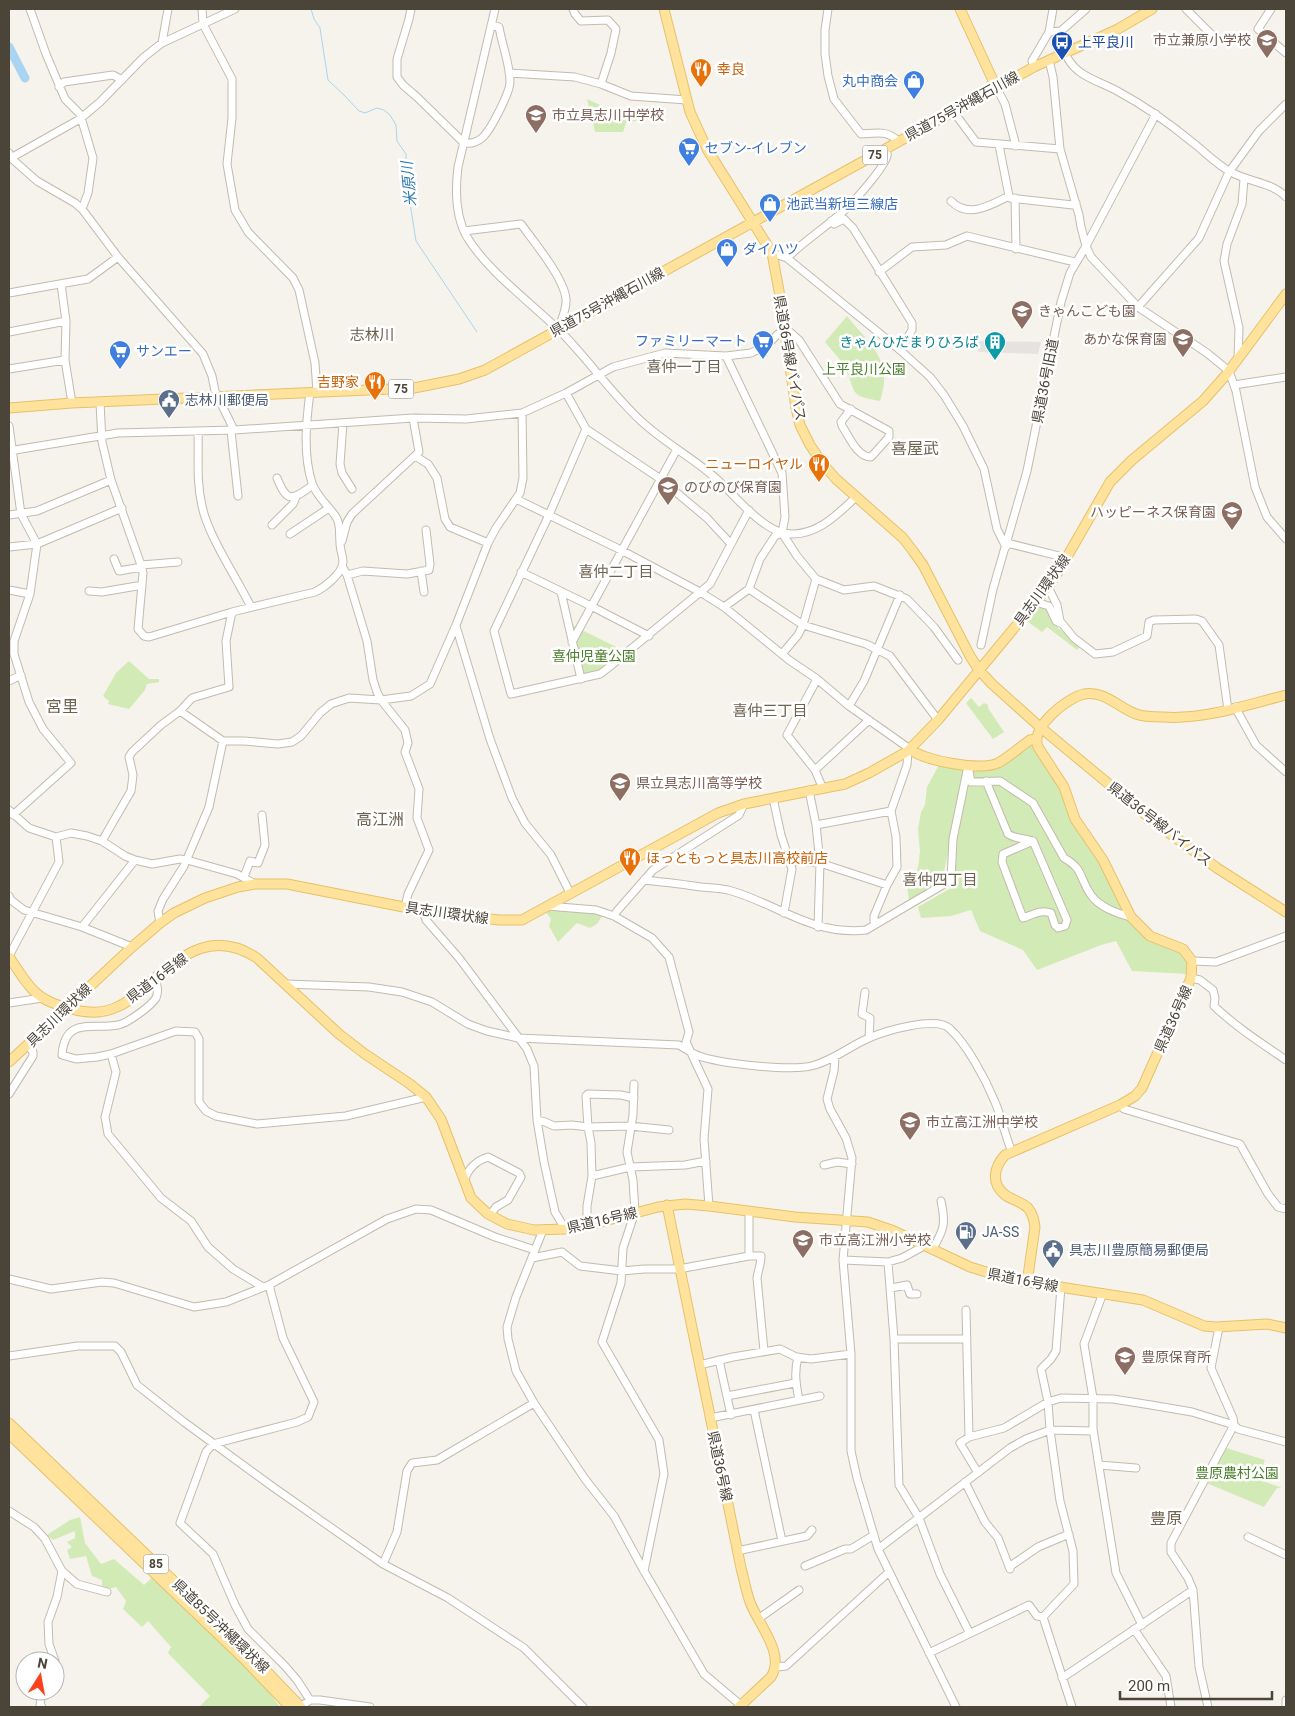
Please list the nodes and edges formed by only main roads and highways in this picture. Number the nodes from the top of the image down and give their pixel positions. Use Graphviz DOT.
graph roads {
  1 [pos="664,9"];
  2 [pos="960,9"];
  3 [pos="1152,9"];
  4 [pos="996,87"];
  5 [pos="753,222"];
  6 [pos="1286,294"];
  7 [pos="9,408"];
  8 [pos="979,670"];
  9 [pos="1286,695"];
  10 [pos="1040,727"];
  11 [pos="1036,739"];
  12 [pos="909,750"];
  13 [pos="1286,912"];
  14 [pos="9,957"];
  15 [pos="67,1008"];
  16 [pos="9,1062"];
  17 [pos="667,1206"];
  18 [pos="1028,1283"];
  19 [pos="1286,1328"];
  20 [pos="9,1422"];
  21 [pos="9,1434"];
  22 [pos="290,1707"];
  23 [pos="300,1707"];
  24 [pos="741,1707"];
  1 -- 5 [label="main road, 県道36号線バイパス"];
  2 -- 4 [label="main road"];
  3 -- 4 [label="main road, 県道75号沖縄石川線 / 75"];
  4 -- 5 [label="main road, 県道75号沖縄石川線 / 75"];
  5 -- 7 [label="main road, 県道75号沖縄石川線 / 75"];
  5 -- 8 [label="main road, 県道36号線バイパス"];
  6 -- 8 [label="main road, 具志川環状線"];
  8 -- 10 [label="main road"];
  8 -- 12 [label="main road, 具志川環状線"];
  9 -- 10 [label="main road"];
  10 -- 11 [label="main road"];
  10 -- 13 [label="main road, 県道36号線バイパス"];
  11 -- 12 [label="main road"];
  11 -- 18 [label="main road, 県道36号線"];
  12 -- 15 [label="main road, 具志川環状線"];
  14 -- 15 [label="main road, 県道16号線"];
  15 -- 16 [label="main road, 具志川環状線"];
  15 -- 17 [label="main road, 県道16号線"];
  17 -- 18 [label="main road, 県道16号線"];
  17 -- 24 [label="main road, 県道36号線"];
  18 -- 19 [label="main road, 県道16号線"];
  20 -- 23 [label="main road, 県道85号沖縄環状線 / 85"];
  21 -- 22 [label="main road, 県道85号沖縄環状線 / 85"];
}
